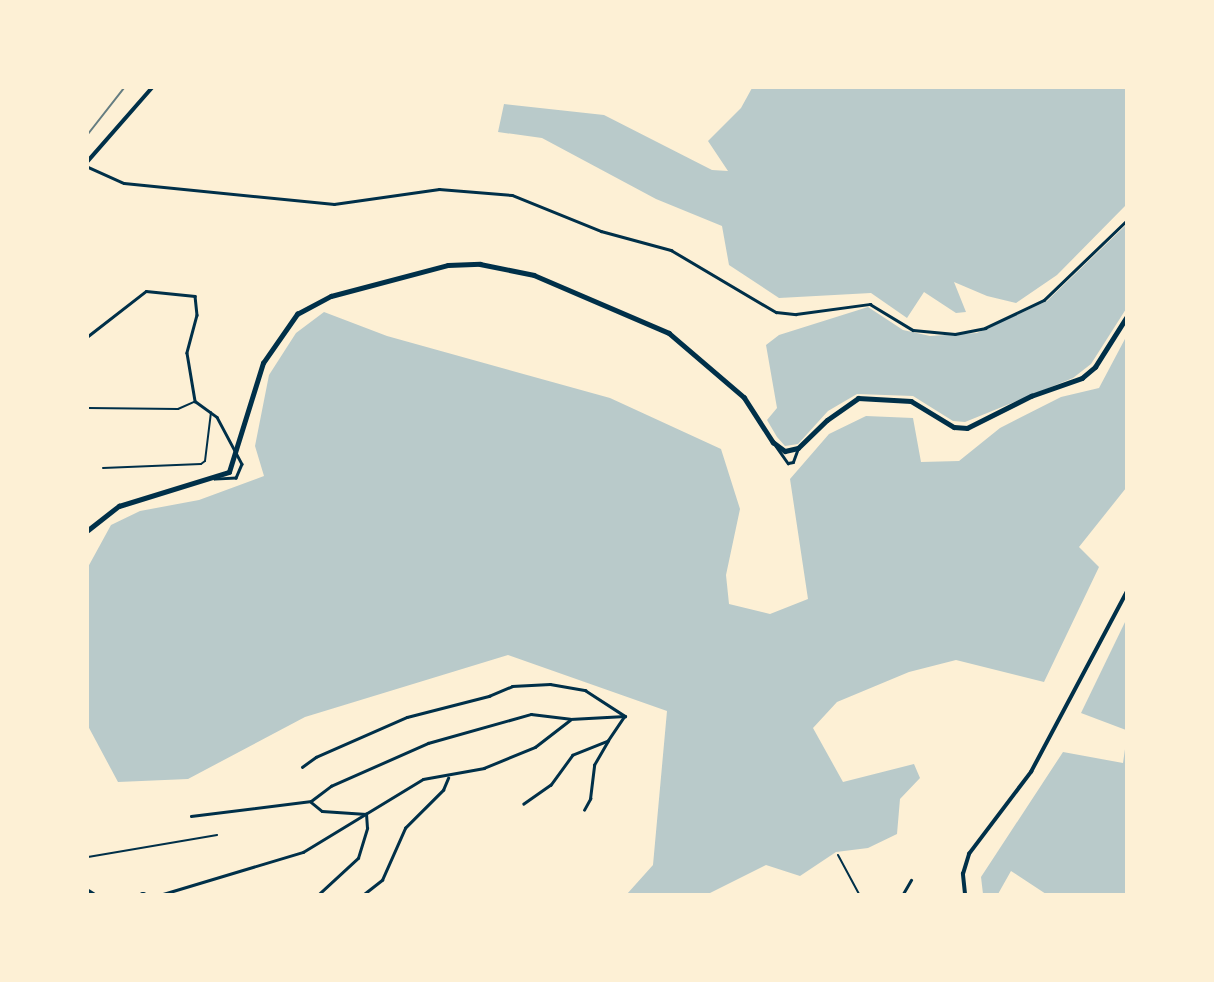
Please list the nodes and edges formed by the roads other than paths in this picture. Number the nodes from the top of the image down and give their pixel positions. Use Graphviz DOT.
graph roads {
  1 [pos="152,88"];
  2 [pos="88,161"];
  3 [pos="88,167"];
  4 [pos="1126,221"];
  5 [pos="1126,318"];
  6 [pos="88,336"];
  7 [pos="195,401"];
  8 [pos="88,408"];
  9 [pos="211,411"];
  10 [pos="776,446"];
  11 [pos="798,448"];
  12 [pos="237,454"];
  13 [pos="103,468"];
  14 [pos="215,479"];
  15 [pos="88,530"];
  16 [pos="1126,593"];
  17 [pos="623,715"];
  18 [pos="570,719"];
  19 [pos="608,741"];
  20 [pos="302,767"];
  21 [pos="448,778"];
  22 [pos="311,801"];
  23 [pos="524,804"];
  24 [pos="584,810"];
  25 [pos="366,814"];
  26 [pos="191,816"];
  27 [pos="217,835"];
  28 [pos="838,855"];
  29 [pos="88,857"];
  30 [pos="911,880"];
  31 [pos="88,891"];
  32 [pos="93,894"];
  33 [pos="163,894"];
  34 [pos="319,894"];
  35 [pos="364,894"];
  36 [pos="859,894"];
  37 [pos="902,894"];
  38 [pos="965,894"];
  1 -- 2 [label="main road"];
  3 -- 4 [label="street"];
  5 -- 11 [label="main road"];
  6 -- 7 [label="street"];
  7 -- 8 [label="lane"];
  7 -- 9 [label="street"];
  9 -- 12 [label="street"];
  9 -- 13 [label="lane"];
  10 -- 11 [label="main road"];
  10 -- 11 [label="street"];
  10 -- 12 [label="main road"];
  12 -- 14 [label="main road"];
  12 -- 14 [label="street"];
  14 -- 15 [label="main road"];
  16 -- 38 [label="main road"];
  17 -- 18 [label="street"];
  17 -- 19 [label="street"];
  17 -- 20 [label="street"];
  18 -- 21 [label="street"];
  18 -- 22 [label="street"];
  19 -- 23 [label="street"];
  19 -- 24 [label="street"];
  21 -- 25 [label="street"];
  21 -- 35 [label="street"];
  22 -- 25 [label="street"];
  22 -- 26 [label="street"];
  25 -- 33 [label="street"];
  25 -- 34 [label="street"];
  27 -- 29 [label="lane"];
  28 -- 36 [label="lane"];
  30 -- 37 [label="street"];
  31 -- 32 [label="main road"];
}
